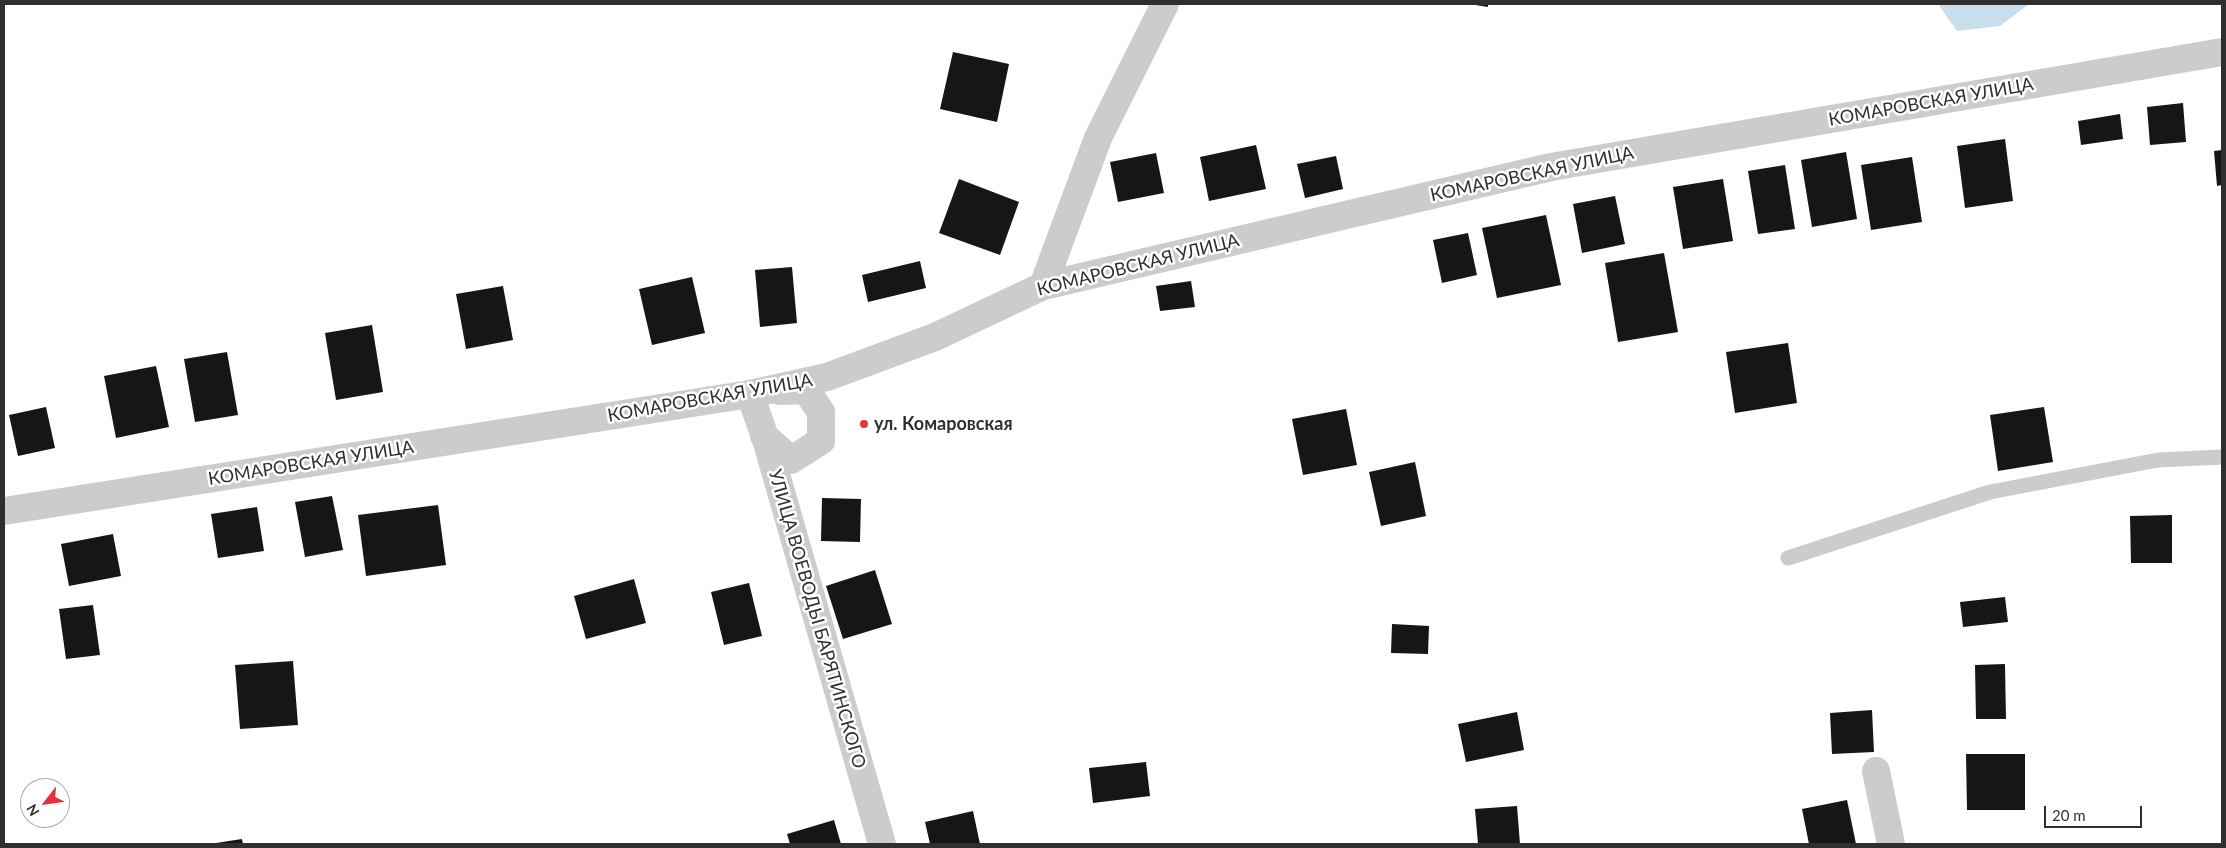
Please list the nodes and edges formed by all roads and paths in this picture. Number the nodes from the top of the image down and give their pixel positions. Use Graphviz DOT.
graph roads {
  1 [pos="1165,4"];
  2 [pos="2222,52"];
  3 [pos="1043,286"];
  4 [pos="757,393"];
  5 [pos="764,436"];
  6 [pos="2222,457"];
  7 [pos="4,511"];
  8 [pos="1788,558"];
  9 [pos="1876,771"];
  10 [pos="882,844"];
  11 [pos="1891,844"];
  1 -- 3 [label="street"];
  2 -- 3 [label="street, КОМАРОВСКАЯ УЛИЦА"];
  3 -- 4 [label="street, КОМАРОВСКАЯ УЛИЦА"];
  4 -- 5 [label="street, УЛИЦА ВОЕВОДЫ БАРЯТИНСКОГО"];
  4 -- 5 [label="street"];
  4 -- 7 [label="street, КОМАРОВСКАЯ УЛИЦА"];
  5 -- 10 [label="street, УЛИЦА ВОЕВОДЫ БАРЯТИНСКОГО"];
  6 -- 8 [label="lane"];
  9 -- 11 [label="street"];
}
